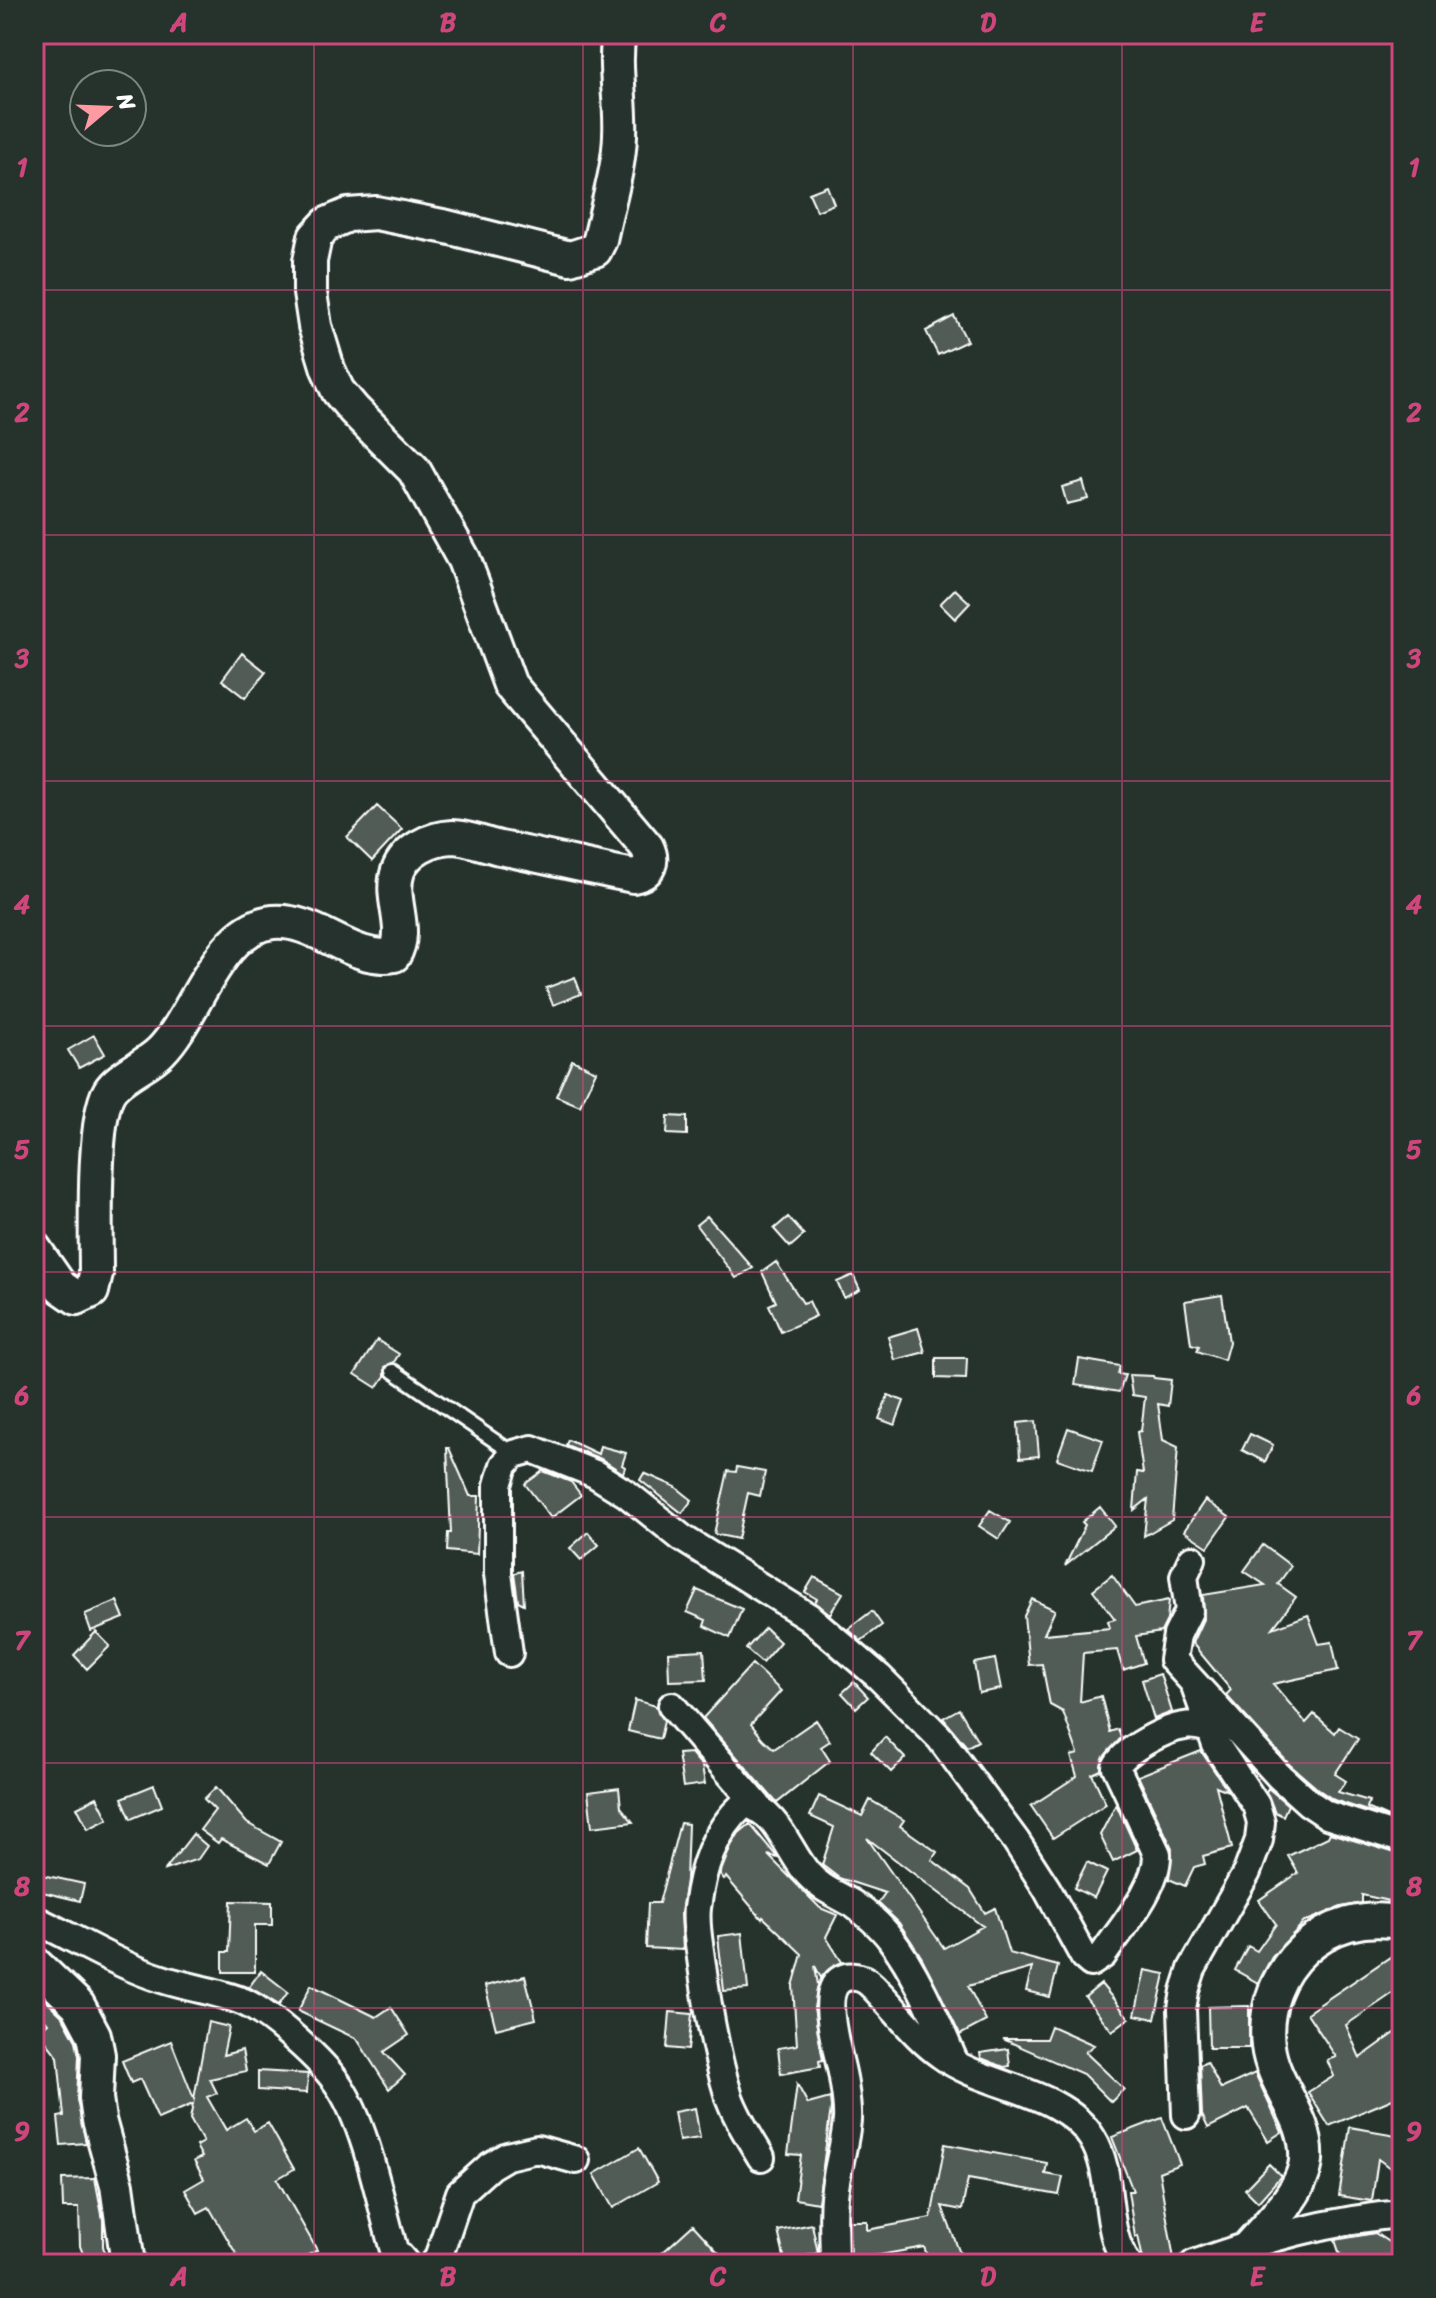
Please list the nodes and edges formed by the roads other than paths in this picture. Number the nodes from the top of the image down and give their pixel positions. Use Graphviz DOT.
graph roads {
  1 [pos="619,34"];
  2 [pos="34,1248"];
  3 [pos="393,1371"];
  4 [pos="514,1454"];
  5 [pos="1192,1559"];
  6 [pos="509,1653"];
  7 [pos="1195,1686"];
  8 [pos="672,1706"];
  9 [pos="1210,1729"];
  10 [pos="758,1806"];
  11 [pos="1402,1839"];
  12 [pos="34,1919"];
  13 [pos="1402,1923"];
  14 [pos="34,1963"];
  15 [pos="957,2066"];
  16 [pos="1186,2115"];
  17 [pos="761,2157"];
  18 [pos="576,2160"];
  19 [pos="1402,2214"];
  20 [pos="1242,2254"];
  21 [pos="128,2264"];
  22 [pos="406,2264"];
  23 [pos="433,2264"];
  24 [pos="834,2264"];
  25 [pos="1128,2264"];
  26 [pos="1194,2264"];
  1 -- 2 [label="street"];
  3 -- 4 [label="lane"];
  4 -- 6 [label="street"];
  4 -- 9 [label="street"];
  5 -- 7 [label="street"];
  7 -- 9 [label="street"];
  7 -- 11 [label="street"];
  8 -- 10 [label="street"];
  9 -- 16 [label="street"];
  10 -- 15 [label="street"];
  10 -- 17 [label="street"];
  12 -- 22 [label="street"];
  13 -- 20 [label="street"];
  14 -- 21 [label="street"];
  15 -- 24 [label="street"];
  15 -- 25 [label="street"];
  18 -- 23 [label="street"];
  19 -- 20 [label="street"];
  20 -- 26 [label="street"];
}
